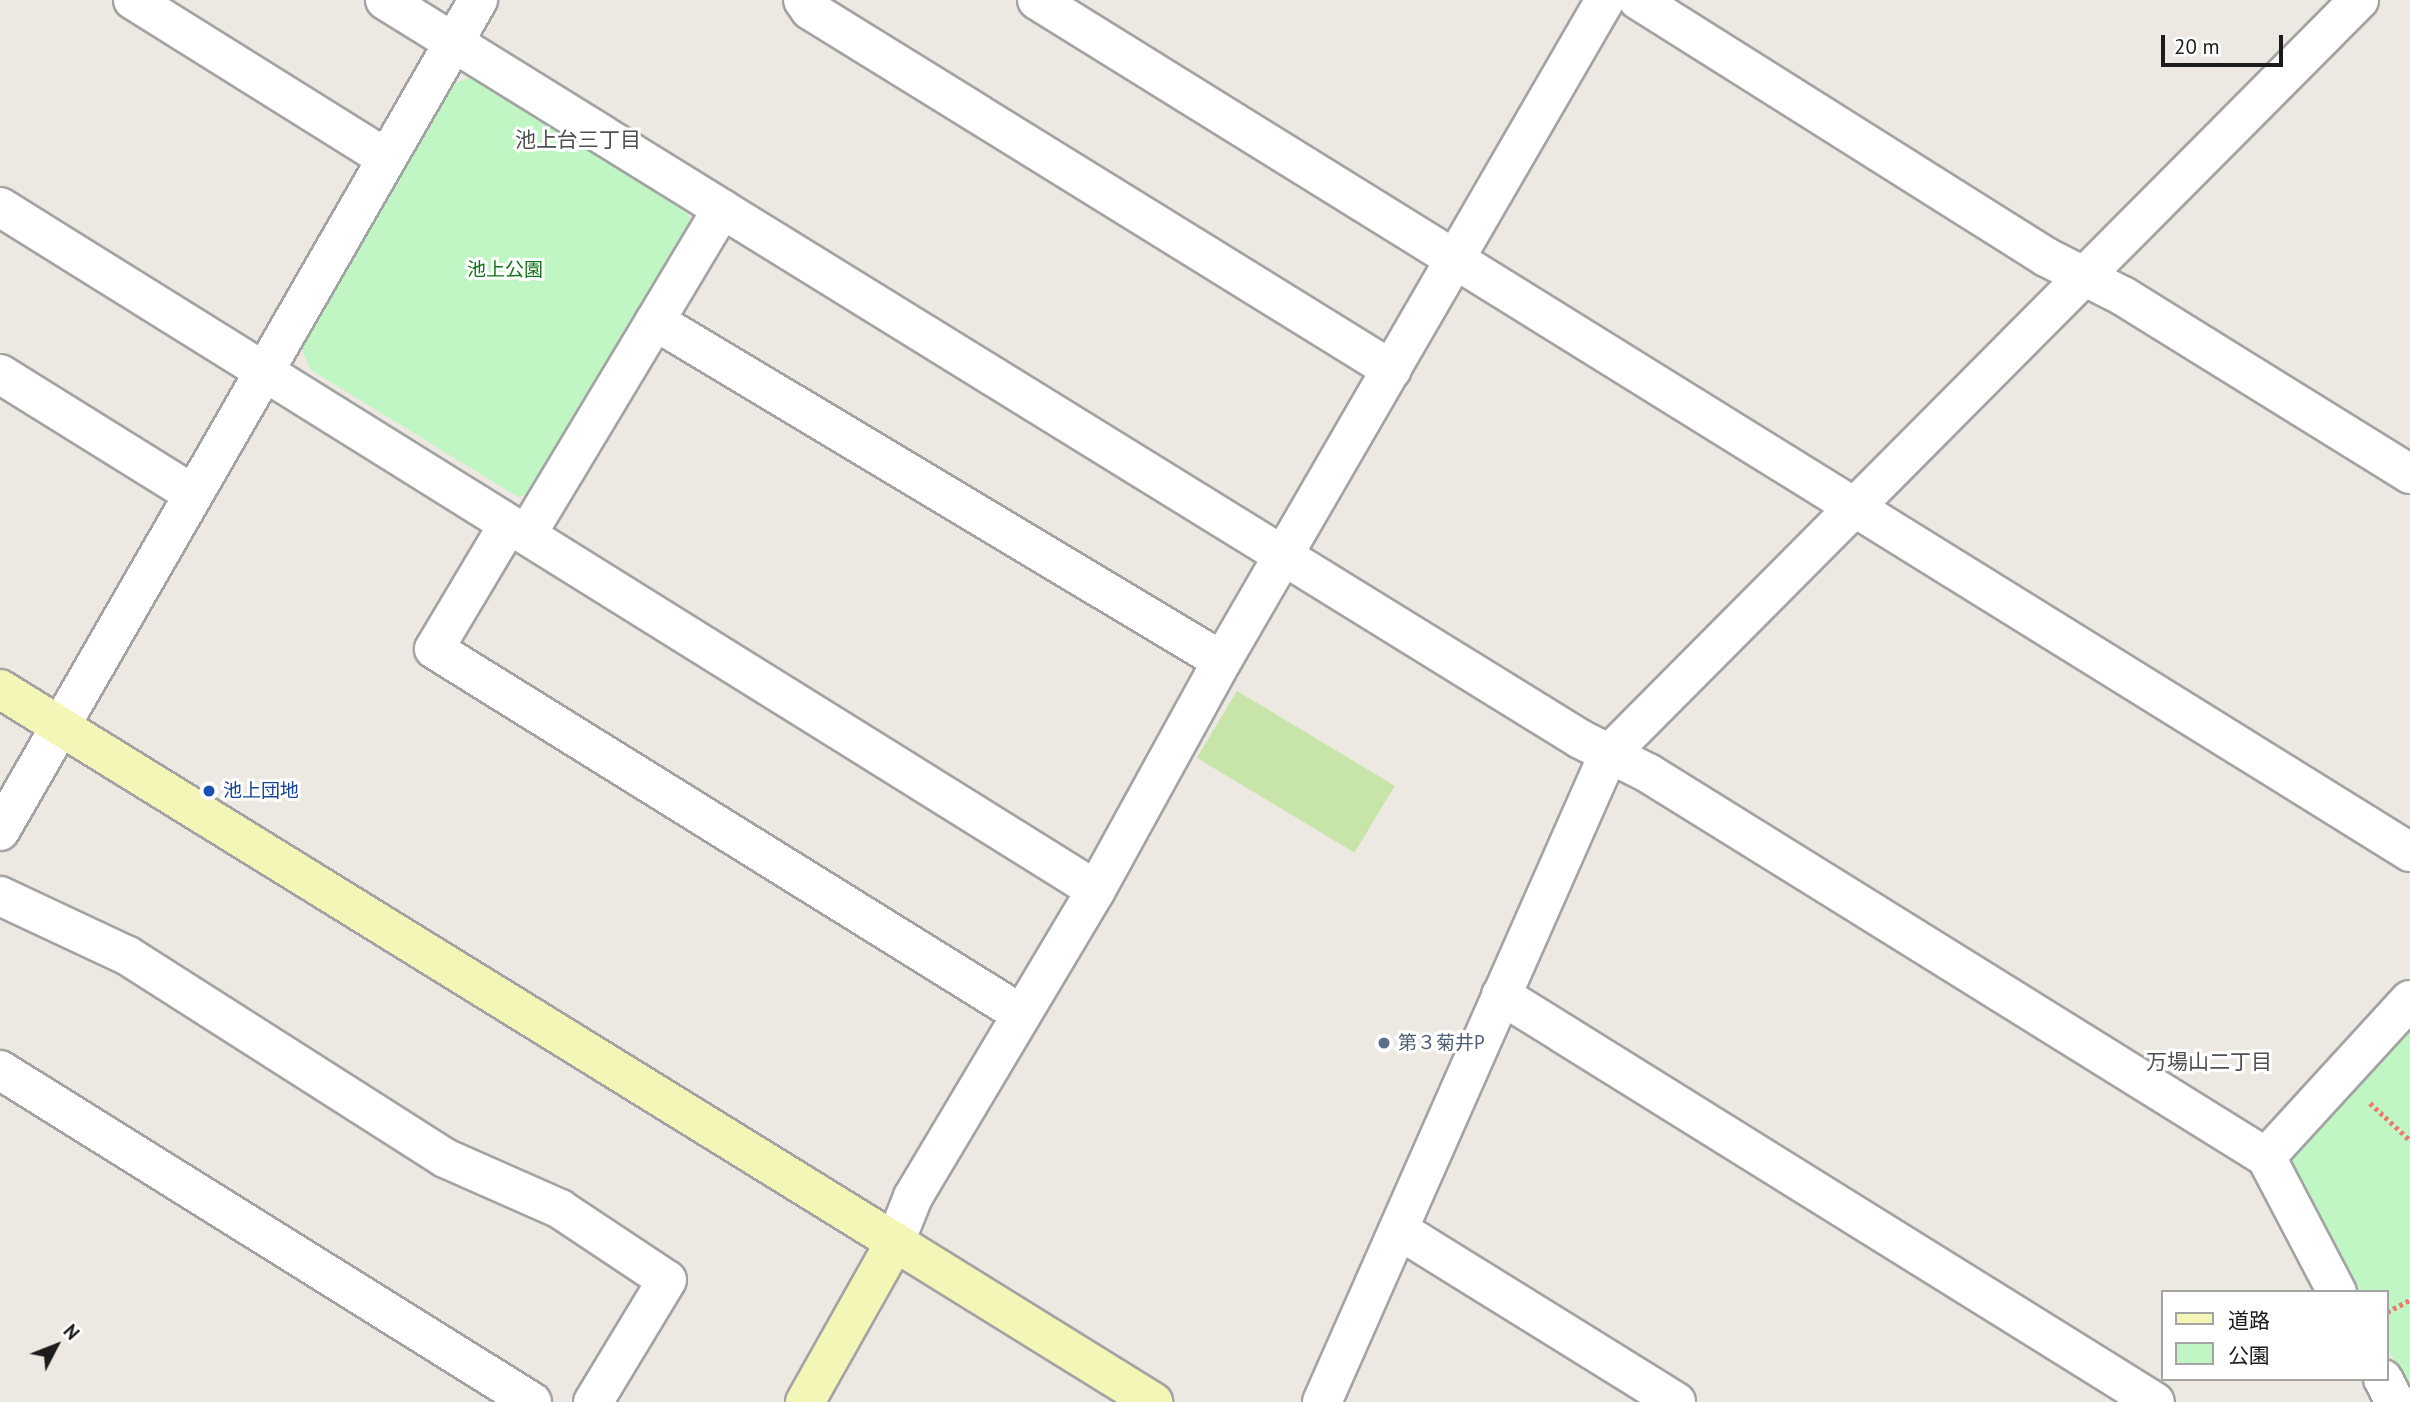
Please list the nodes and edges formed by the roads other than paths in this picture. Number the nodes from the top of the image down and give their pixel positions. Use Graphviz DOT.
graph roads {
  1 [pos="133,0"];
  2 [pos="385,0"];
  3 [pos="478,0"];
  4 [pos="803,0"];
  5 [pos="1037,0"];
  6 [pos="1605,0"];
  7 [pos="1638,0"];
  8 [pos="2359,0"];
  9 [pos="453,43"];
  10 [pos="384,157"];
  11 [pos="0,208"];
  12 [pos="722,209"];
  13 [pos="1457,257"];
  14 [pos="2084,275"];
  15 [pos="655,321"];
  16 [pos="1392,370"];
  17 [pos="263,371"];
  18 [pos="0,374"];
  19 [pos="2410,474"];
  20 [pos="193,494"];
  21 [pos="1854,504"];
  22 [pos="518,530"];
  23 [pos="1284,556"];
  24 [pos="1222,662"];
  25 [pos="0,689"];
  26 [pos="60,726"];
  27 [pos="1608,755"];
  28 [pos="0,831"];
  29 [pos="2410,852"];
  30 [pos="1096,890"];
  31 [pos="0,896"];
  32 [pos="1501,995"];
  33 [pos="2410,1000"];
  34 [pos="1021,1014"];
  35 [pos="0,1070"];
  36 [pos="2266,1157"];
  37 [pos="1399,1230"];
  38 [pos="895,1242"];
  39 [pos="2336,1290"];
  40 [pos="2384,1381"];
  41 [pos="532,1402"];
  42 [pos="593,1402"];
  43 [pos="805,1402"];
  44 [pos="1153,1402"];
  45 [pos="1322,1402"];
  46 [pos="1676,1402"];
  47 [pos="2155,1402"];
  48 [pos="2395,1402"];
  1 -- 10 [label="street"];
  2 -- 9 [label="street"];
  3 -- 9 [label="street"];
  4 -- 16 [label="street"];
  5 -- 13 [label="street"];
  6 -- 13 [label="street"];
  7 -- 14 [label="street"];
  8 -- 14 [label="street"];
  9 -- 10 [label="street"];
  9 -- 12 [label="street"];
  10 -- 17 [label="street"];
  11 -- 17 [label="street"];
  12 -- 15 [label="street"];
  12 -- 23 [label="street"];
  13 -- 16 [label="street"];
  13 -- 21 [label="street"];
  14 -- 19 [label="street"];
  14 -- 21 [label="street"];
  15 -- 22 [label="street"];
  15 -- 24 [label="street"];
  16 -- 23 [label="street"];
  17 -- 20 [label="street"];
  17 -- 22 [label="street"];
  18 -- 20 [label="street"];
  20 -- 26 [label="street"];
  21 -- 27 [label="street"];
  21 -- 29 [label="street"];
  22 -- 30 [label="street"];
  22 -- 34 [label="street"];
  23 -- 24 [label="street"];
  23 -- 27 [label="street"];
  24 -- 30 [label="street"];
  25 -- 26 [label="street"];
  26 -- 28 [label="street"];
  26 -- 38 [label="street"];
  27 -- 32 [label="street"];
  27 -- 36 [label="street"];
  30 -- 34 [label="street"];
  31 -- 42 [label="street"];
  32 -- 37 [label="street"];
  32 -- 47 [label="street"];
  33 -- 36 [label="street"];
  34 -- 38 [label="street"];
  35 -- 41 [label="street"];
  36 -- 39 [label="street"];
  37 -- 45 [label="street"];
  37 -- 46 [label="street"];
  38 -- 43 [label="street"];
  38 -- 44 [label="street"];
  40 -- 48 [label="street"];
}
